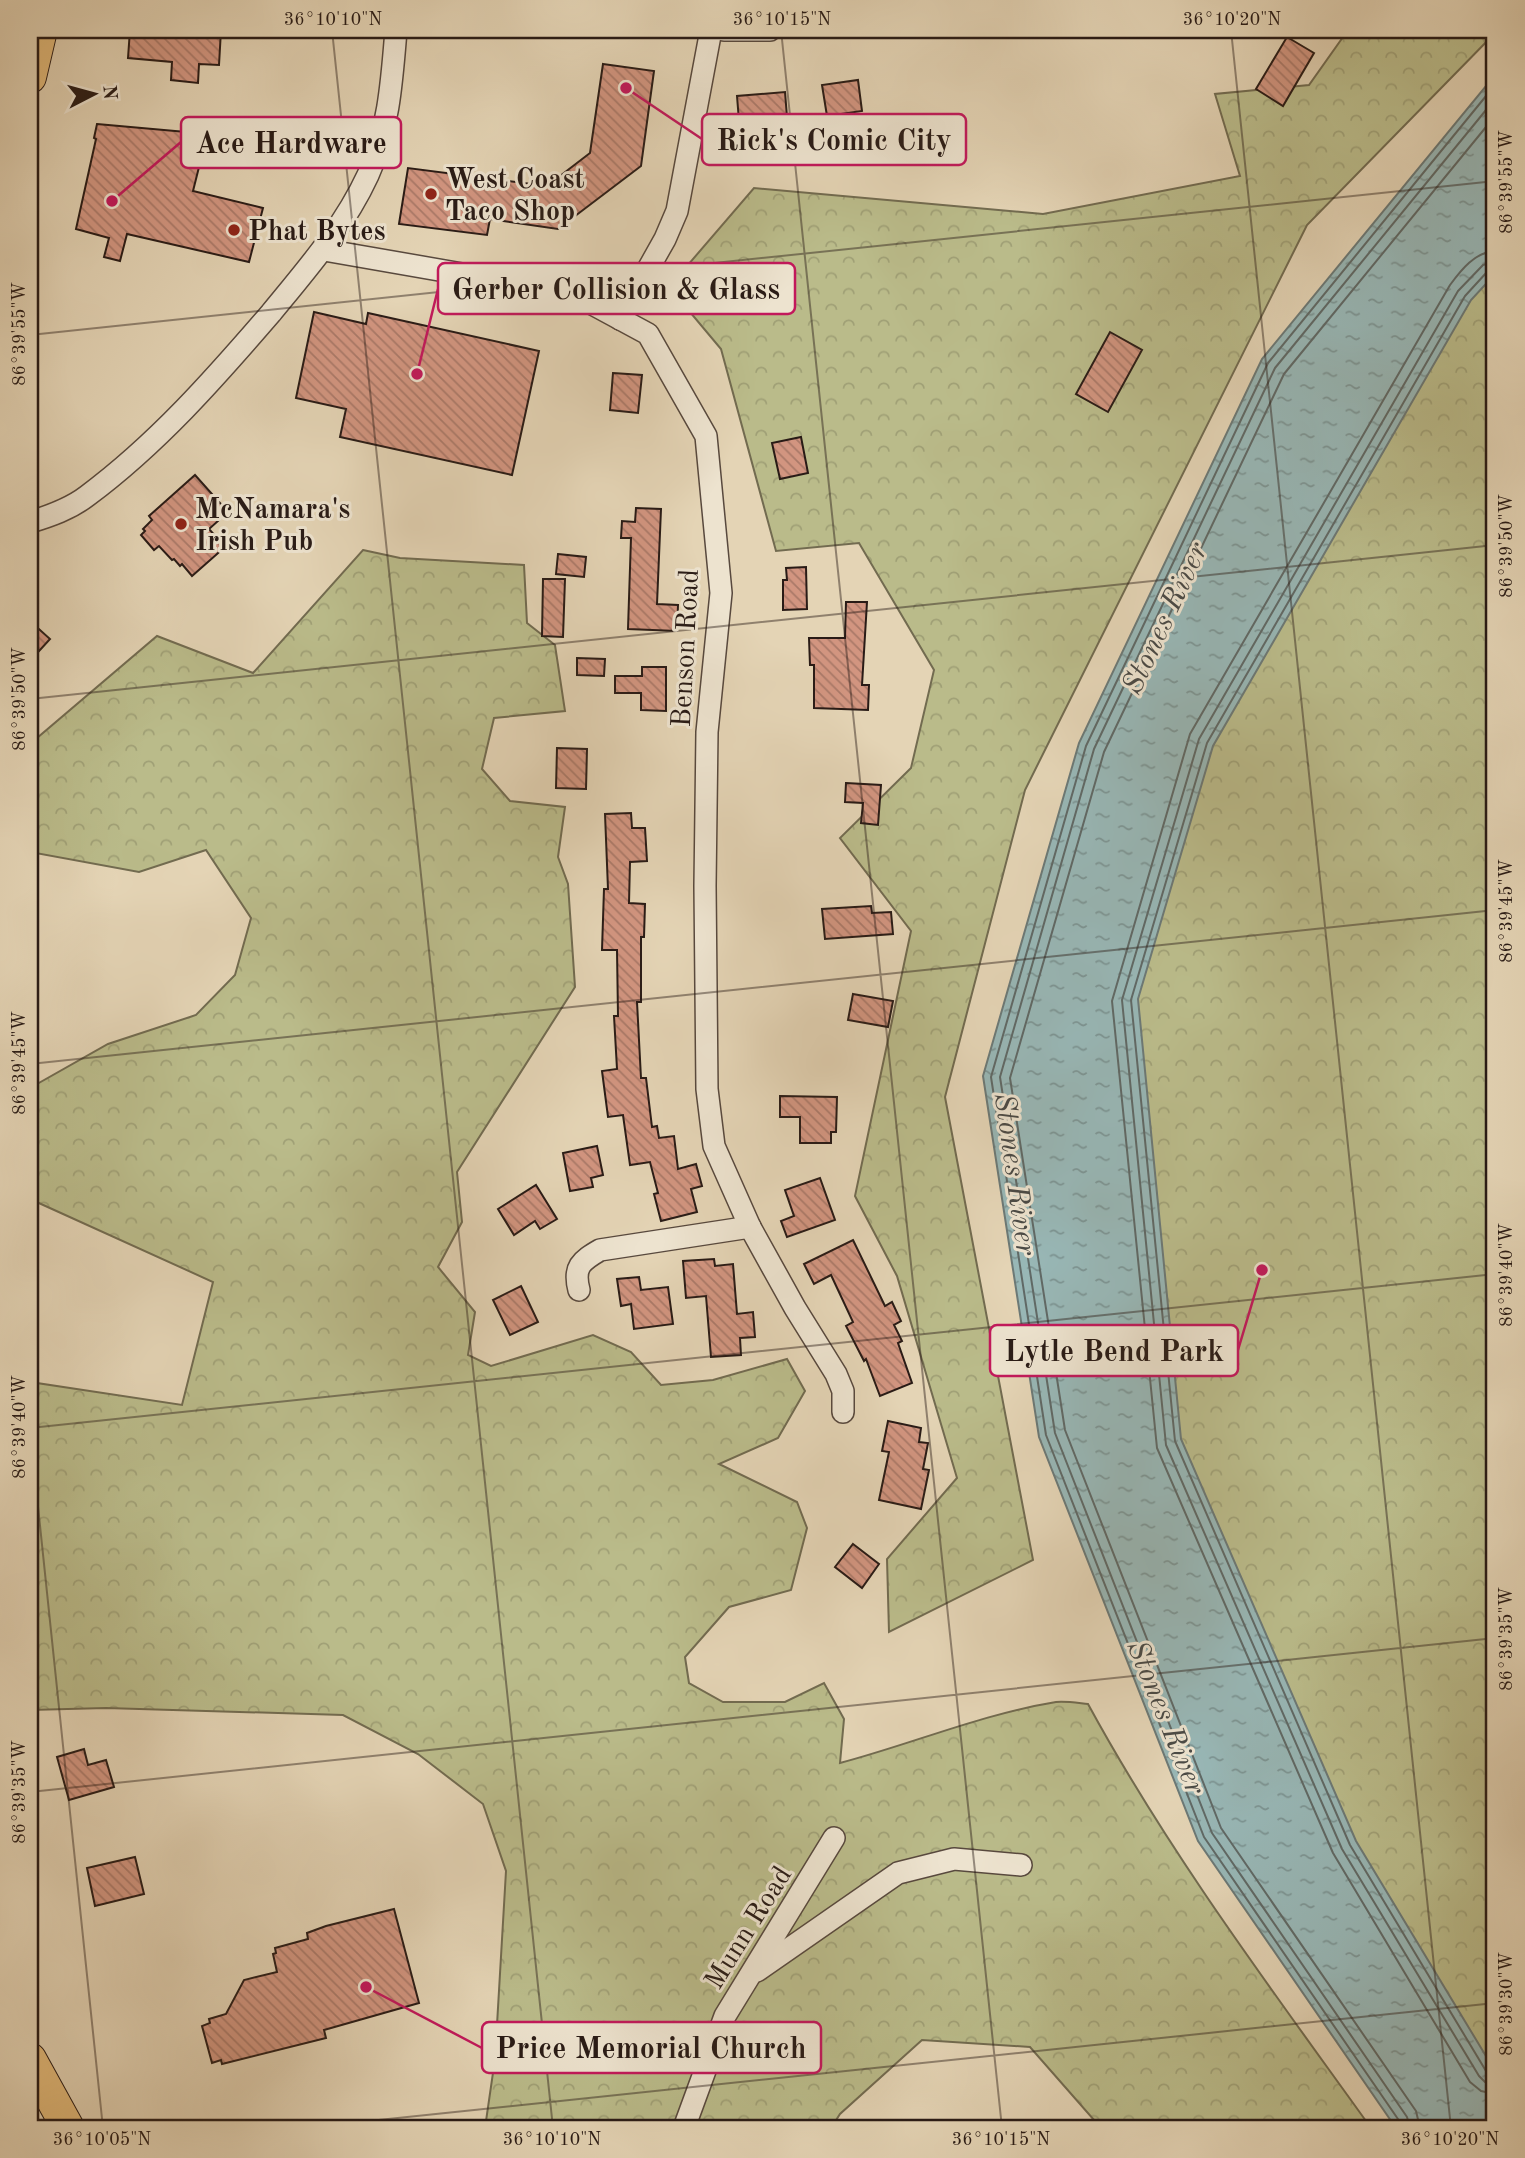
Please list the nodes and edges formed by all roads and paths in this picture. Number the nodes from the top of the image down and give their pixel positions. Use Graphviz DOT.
graph roads {
  1 [pos="41,30"];
  2 [pos="396,30"];
  3 [pos="711,30"];
  4 [pos="724,30"];
  5 [pos="770,30"];
  6 [pos="30,77"];
  7 [pos="324,250"];
  8 [pos="620,319"];
  9 [pos="30,522"];
  10 [pos="750,1227"];
  11 [pos="579,1290"];
  12 [pos="843,1412"];
  13 [pos="834,1838"];
  14 [pos="1021,1865"];
  15 [pos="752,1974"];
  16 [pos="30,2059"];
  17 [pos="68,2128"];
  18 [pos="684,2128"];
  1 -- 6 [label="main road"];
  2 -- 7 [label="street"];
  3 -- 8 [label="street"];
  4 -- 5 [label="street"];
  7 -- 8 [label="street, Benson Road"];
  7 -- 9 [label="street"];
  8 -- 10 [label="street, Benson Road"];
  10 -- 11 [label="street"];
  10 -- 12 [label="street, Benson Road"];
  13 -- 15 [label="street, Munn Road"];
  14 -- 15 [label="street"];
  15 -- 18 [label="street, Munn Road"];
  16 -- 17 [label="main road"];
}
